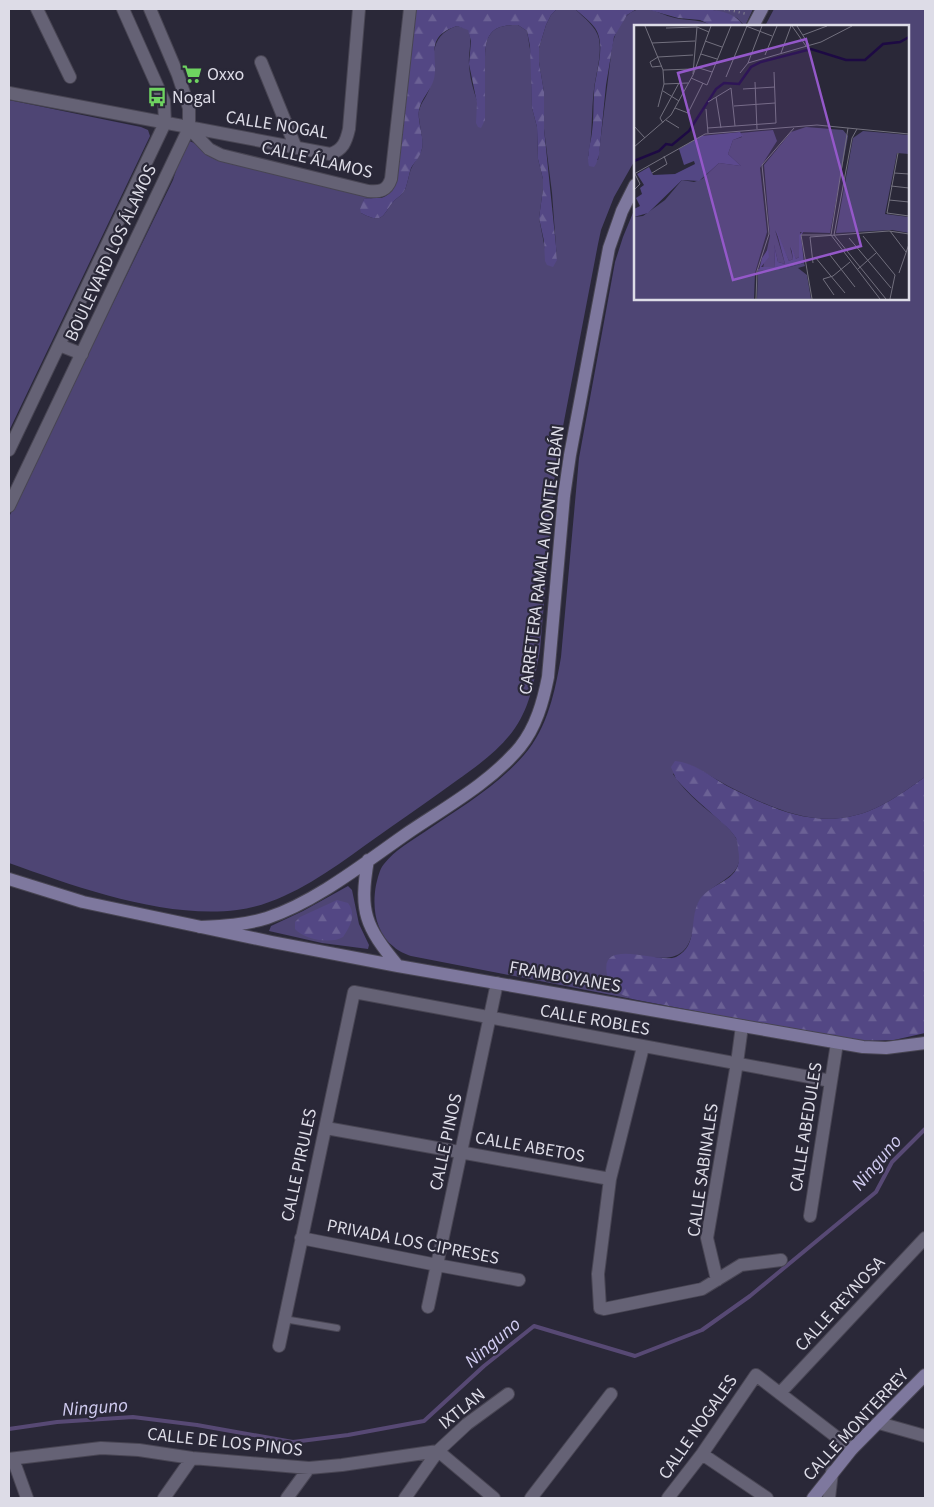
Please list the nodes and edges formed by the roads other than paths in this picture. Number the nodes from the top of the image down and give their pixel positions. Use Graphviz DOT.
graph roads {
  1 [pos="37,9"];
  2 [pos="123,9"];
  3 [pos="150,9"];
  4 [pos="359,9"];
  5 [pos="410,9"];
  6 [pos="261,62"];
  7 [pos="70,77"];
  8 [pos="9,93"];
  9 [pos="165,123"];
  10 [pos="189,128"];
  11 [pos="296,148"];
  12 [pos="634,187"];
  13 [pos="59,345"];
  14 [pos="82,354"];
  15 [pos="9,450"];
  16 [pos="9,506"];
  17 [pos="368,860"];
  18 [pos="9,879"];
  19 [pos="200,927"];
  20 [pos="398,966"];
  21 [pos="498,983"];
  22 [pos="354,992"];
  23 [pos="489,1019"];
  24 [pos="742,1026"];
  25 [pos="836,1043"];
  26 [pos="925,1043"];
  27 [pos="643,1047"];
  28 [pos="737,1064"];
  29 [pos="830,1081"];
  30 [pos="326,1128"];
  31 [pos="462,1152"];
  32 [pos="610,1179"];
  33 [pos="810,1216"];
  34 [pos="301,1238"];
  35 [pos="925,1238"];
  36 [pos="781,1260"];
  37 [pos="437,1265"];
  38 [pos="519,1280"];
  39 [pos="716,1280"];
  40 [pos="428,1307"];
  41 [pos="284,1319"];
  42 [pos="337,1328"];
  43 [pos="280,1346"];
  44 [pos="925,1375"];
  45 [pos="508,1394"];
  46 [pos="611,1394"];
  47 [pos="780,1394"];
  48 [pos="879,1423"];
  49 [pos="925,1436"];
  50 [pos="852,1449"];
  51 [pos="438,1451"];
  52 [pos="702,1454"];
  53 [pos="192,1458"];
  54 [pos="11,1459"];
  55 [pos="309,1468"];
  56 [pos="832,1472"];
  57 [pos="27,1498"];
  58 [pos="164,1498"];
  59 [pos="287,1498"];
  60 [pos="405,1498"];
  61 [pos="494,1498"];
  62 [pos="532,1498"];
  63 [pos="668,1498"];
  64 [pos="766,1498"];
  65 [pos="813,1498"];
  66 [pos="829,1498"];
  1 -- 7 [label="street"];
  2 -- 9 [label="street"];
  3 -- 10 [label="street, BOULEVARD LOS ÁLAMOS"];
  4 -- 11 [label="street, CALLE NOGAL"];
  5 -- 10 [label="street, CALLE ÁLAMOS"];
  6 -- 11 [label="street"];
  8 -- 9 [label="street, CALLE NOGAL"];
  9 -- 10 [label="street, CALLE NOGAL"];
  9 -- 13 [label="street, BOULEVARD LOS ÁLAMOS"];
  10 -- 11 [label="street, CALLE NOGAL"];
  10 -- 14 [label="street, BOULEVARD LOS ÁLAMOS"];
  12 -- 17 [label="street, CARRETERA RAMAL A MONTE ALBÁN"];
  13 -- 14 [label="street"];
  13 -- 15 [label="street, BOULEVARD LOS ÁLAMOS"];
  14 -- 16 [label="street, BOULEVARD LOS ÁLAMOS"];
  17 -- 19 [label="street, CARRETERA RAMAL A MONTE ALBÁN"];
  17 -- 20 [label="street"];
  18 -- 19 [label="street"];
  19 -- 20 [label="street, FRAMBOYANES"];
  20 -- 21 [label="street, FRAMBOYANES"];
  21 -- 23 [label="street, CALLE PINOS"];
  21 -- 24 [label="street, FRAMBOYANES"];
  22 -- 23 [label="street, CALLE ROBLES"];
  22 -- 30 [label="street, CALLE PIRULES"];
  23 -- 27 [label="street, CALLE ROBLES"];
  23 -- 31 [label="street, CALLE PINOS"];
  24 -- 25 [label="street, FRAMBOYANES"];
  24 -- 28 [label="street, CALLE SABINALES"];
  25 -- 26 [label="street, FRAMBOYANES"];
  25 -- 29 [label="street, CALLE ABEDULES"];
  27 -- 28 [label="street, CALLE ROBLES"];
  27 -- 32 [label="street"];
  28 -- 29 [label="street, CALLE ROBLES"];
  28 -- 39 [label="street, CALLE SABINALES"];
  29 -- 33 [label="street, CALLE ABEDULES"];
  30 -- 31 [label="street, CALLE ABETOS"];
  30 -- 34 [label="street, CALLE PIRULES"];
  31 -- 32 [label="street, CALLE ABETOS"];
  31 -- 37 [label="street, CALLE PINOS"];
  32 -- 39 [label="street"];
  34 -- 37 [label="street, PRIVADA LOS CIPRESES"];
  34 -- 41 [label="street, CALLE PIRULES"];
  35 -- 47 [label="street, CALLE REYNOSA"];
  36 -- 39 [label="street"];
  37 -- 38 [label="street, PRIVADA LOS CIPRESES"];
  37 -- 40 [label="street, CALLE PINOS"];
  41 -- 42 [label="lane"];
  41 -- 43 [label="street, CALLE PIRULES"];
  44 -- 48 [label="street, CALLE MONTERREY"];
  45 -- 51 [label="street, IXTLAN"];
  46 -- 62 [label="street"];
  47 -- 50 [label="street"];
  47 -- 52 [label="street, CALLE NOGALES"];
  48 -- 49 [label="street"];
  48 -- 50 [label="street, CALLE MONTERREY"];
  50 -- 56 [label="street, CALLE MONTERREY"];
  51 -- 55 [label="street, CALLE DE LOS PINOS"];
  51 -- 60 [label="street, IXTLAN"];
  51 -- 61 [label="street"];
  52 -- 63 [label="street, CALLE NOGALES"];
  52 -- 64 [label="street"];
  53 -- 54 [label="street, CALLE DE LOS PINOS"];
  53 -- 55 [label="street, CALLE DE LOS PINOS"];
  53 -- 58 [label="street"];
  54 -- 57 [label="street"];
  55 -- 59 [label="street"];
  56 -- 65 [label="street, CALLE MONTERREY"];
  56 -- 66 [label="street"];
}
